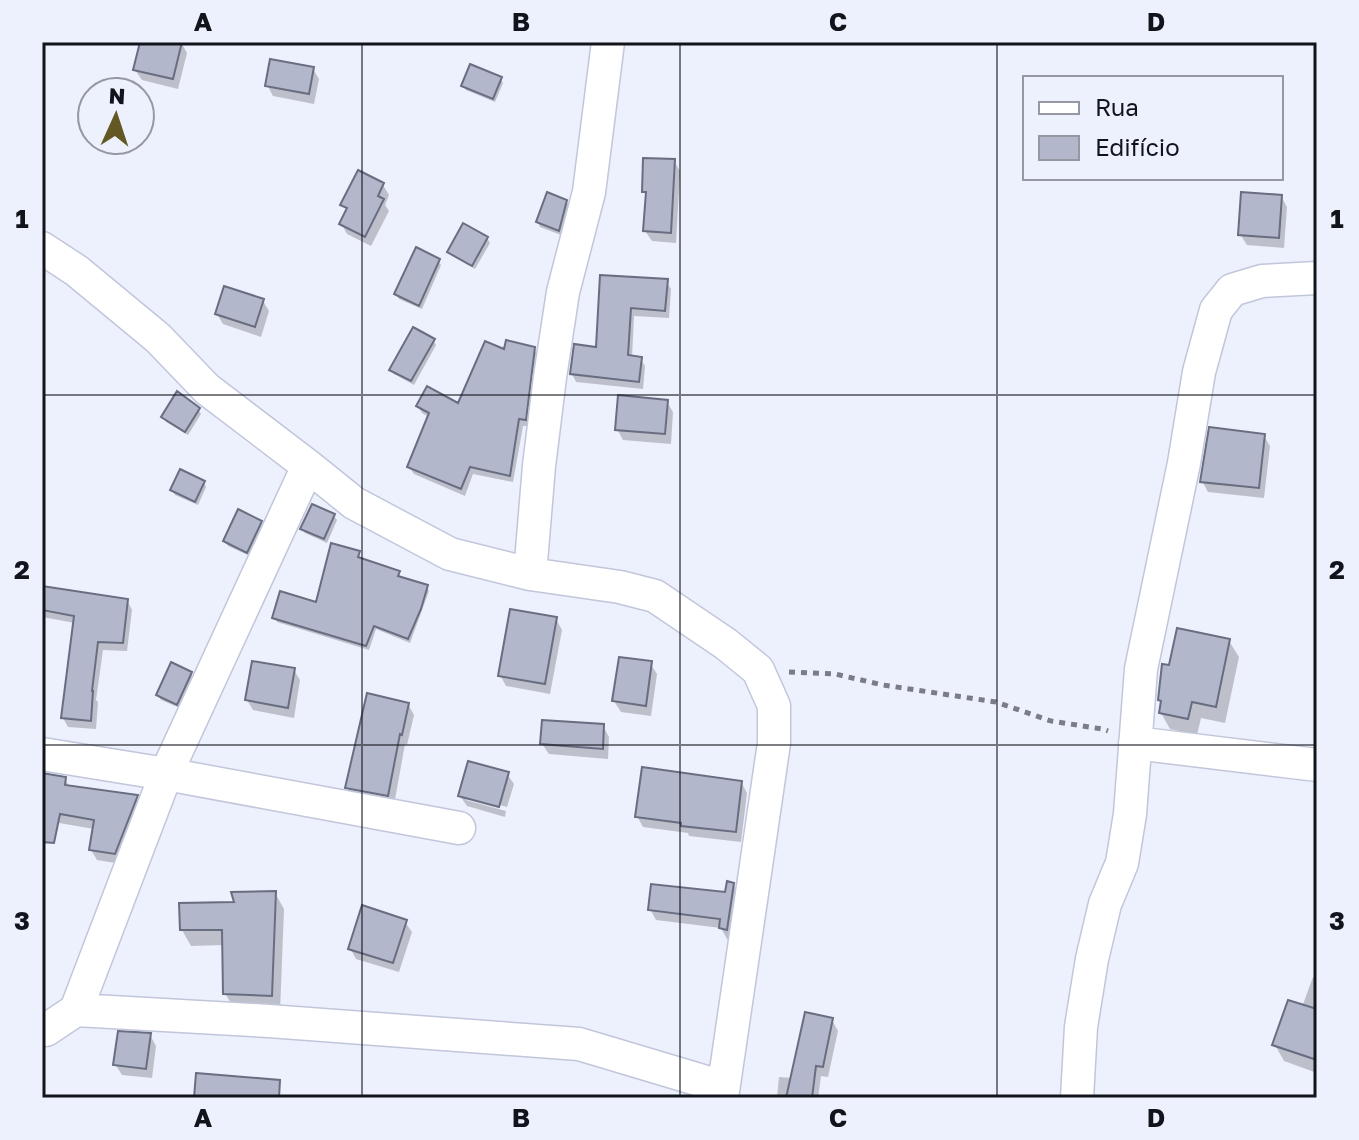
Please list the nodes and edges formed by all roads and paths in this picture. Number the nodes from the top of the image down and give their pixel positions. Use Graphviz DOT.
graph roads {
  1 [pos="608,42"];
  2 [pos="42,248"];
  3 [pos="1315,272"];
  4 [pos="308,466"];
  5 [pos="530,574"];
  6 [pos="758,670"];
  7 [pos="1135,743"];
  8 [pos="42,754"];
  9 [pos="1317,765"];
  10 [pos="166,774"];
  11 [pos="459,828"];
  12 [pos="76,1010"];
  13 [pos="42,1030"];
  14 [pos="722,1093"];
  15 [pos="1077,1098"];
  1 -- 5 [label="street"];
  2 -- 4 [label="street"];
  3 -- 7 [label="street"];
  4 -- 5 [label="street"];
  4 -- 10 [label="street"];
  5 -- 6 [label="street"];
  6 -- 7 [label="path"];
  6 -- 14 [label="street"];
  7 -- 9 [label="street"];
  7 -- 15 [label="street"];
  8 -- 10 [label="street"];
  10 -- 11 [label="street"];
  10 -- 12 [label="street"];
  12 -- 13 [label="street"];
  12 -- 14 [label="street"];
}
